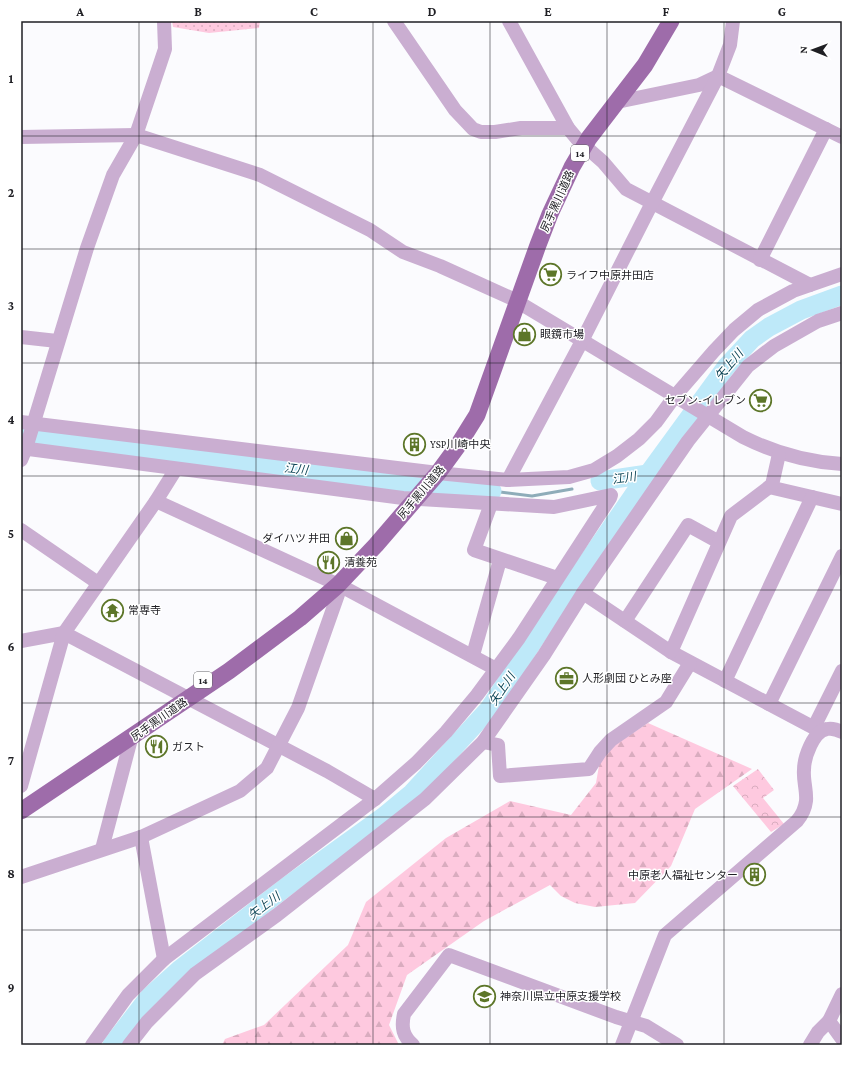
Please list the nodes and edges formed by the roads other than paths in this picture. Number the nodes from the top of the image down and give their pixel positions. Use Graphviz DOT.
graph roads {
  1 [pos="164,21"];
  2 [pos="394,21"];
  3 [pos="509,21"];
  4 [pos="664,21"];
  5 [pos="671,21"];
  6 [pos="733,21"];
  7 [pos="718,76"];
  8 [pos="617,102"];
  9 [pos="826,129"];
  10 [pos="136,135"];
  11 [pos="21,137"];
  12 [pos="842,137"];
  13 [pos="577,138"];
  14 [pos="652,203"];
  15 [pos="760,260"];
  16 [pos="842,274"];
  17 [pos="810,285"];
  18 [pos="515,301"];
  19 [pos="842,313"];
  20 [pos="21,337"];
  21 [pos="57,341"];
  22 [pos="582,341"];
  23 [pos="677,397"];
  24 [pos="707,415"];
  25 [pos="27,423"];
  26 [pos="23,452"];
  27 [pos="779,454"];
  28 [pos="842,464"];
  29 [pos="176,468"];
  30 [pos="434,473"];
  31 [pos="508,480"];
  32 [pos="769,487"];
  33 [pos="812,497"];
  34 [pos="411,499"];
  35 [pos="156,501"];
  36 [pos="491,504"];
  37 [pos="842,504"];
  38 [pos="21,530"];
  39 [pos="718,542"];
  40 [pos="842,556"];
  41 [pos="500,560"];
  42 [pos="557,578"];
  43 [pos="98,583"];
  44 [pos="336,584"];
  45 [pos="583,593"];
  46 [pos="625,621"];
  47 [pos="64,633"];
  48 [pos="21,641"];
  49 [pos="671,652"];
  50 [pos="473,655"];
  51 [pos="690,663"];
  52 [pos="496,669"];
  53 [pos="842,671"];
  54 [pos="725,681"];
  55 [pos="185,696"];
  56 [pos="769,704"];
  57 [pos="817,729"];
  58 [pos="842,732"];
  59 [pos="131,739"];
  60 [pos="483,742"];
  61 [pos="278,746"];
  62 [pos="21,786"];
  63 [pos="375,799"];
  64 [pos="21,801"];
  65 [pos="21,811"];
  66 [pos="141,837"];
  67 [pos="102,849"];
  68 [pos="21,877"];
  69 [pos="164,959"];
  70 [pos="842,994"];
  71 [pos="631,1021"];
  72 [pos="830,1021"];
  73 [pos="842,1039"];
  74 [pos="92,1045"];
  75 [pos="129,1045"];
  76 [pos="414,1045"];
  77 [pos="622,1045"];
  78 [pos="677,1045"];
  79 [pos="810,1045"];
  1 -- 10 [label="street"];
  2 -- 13 [label="street"];
  3 -- 13 [label="street"];
  4 -- 13 [label="main road, 尻手黒川道路 / 14"];
  5 -- 8 [label="main road, 尻手黒川道路 / 14"];
  6 -- 7 [label="street"];
  7 -- 8 [label="street"];
  7 -- 9 [label="street"];
  7 -- 14 [label="street"];
  8 -- 13 [label="main road, 尻手黒川道路 / 14"];
  9 -- 12 [label="street"];
  9 -- 15 [label="street"];
  10 -- 11 [label="street"];
  10 -- 18 [label="street"];
  10 -- 21 [label="street"];
  13 -- 14 [label="street"];
  13 -- 18 [label="main road, 尻手黒川道路 / 14"];
  14 -- 15 [label="street"];
  14 -- 22 [label="street"];
  15 -- 17 [label="street"];
  16 -- 17 [label="street"];
  17 -- 23 [label="street"];
  18 -- 22 [label="street"];
  18 -- 30 [label="main road, 尻手黒川道路 / 14"];
  19 -- 24 [label="street"];
  20 -- 21 [label="street"];
  21 -- 25 [label="street"];
  22 -- 23 [label="street"];
  22 -- 31 [label="street"];
  23 -- 24 [label="street"];
  23 -- 31 [label="street"];
  24 -- 27 [label="street"];
  24 -- 45 [label="street"];
  25 -- 26 [label="street"];
  25 -- 30 [label="street"];
  26 -- 29 [label="street"];
  27 -- 28 [label="street"];
  27 -- 32 [label="street"];
  29 -- 34 [label="street"];
  29 -- 35 [label="street"];
  30 -- 31 [label="street"];
  30 -- 34 [label="main road, 尻手黒川道路 / 14"];
  32 -- 33 [label="street"];
  32 -- 39 [label="street"];
  33 -- 37 [label="street"];
  33 -- 54 [label="street"];
  34 -- 36 [label="street"];
  34 -- 44 [label="main road, 尻手黒川道路 / 14"];
  35 -- 43 [label="street"];
  35 -- 44 [label="street"];
  36 -- 41 [label="street"];
  36 -- 42 [label="street"];
  38 -- 43 [label="street"];
  39 -- 46 [label="street"];
  39 -- 49 [label="street"];
  40 -- 56 [label="street"];
  41 -- 42 [label="street"];
  41 -- 50 [label="street"];
  42 -- 52 [label="street"];
  43 -- 47 [label="street"];
  44 -- 50 [label="street"];
  44 -- 55 [label="main road, 尻手黒川道路 / 14"];
  44 -- 61 [label="street"];
  45 -- 46 [label="street"];
  45 -- 60 [label="street"];
  46 -- 49 [label="street"];
  47 -- 48 [label="street"];
  47 -- 55 [label="street"];
  47 -- 62 [label="street"];
  49 -- 51 [label="street"];
  50 -- 52 [label="street"];
  51 -- 54 [label="street"];
  51 -- 60 [label="street"];
  52 -- 63 [label="street"];
  53 -- 57 [label="street"];
  54 -- 56 [label="street"];
  55 -- 59 [label="main road, 尻手黒川道路 / 14"];
  55 -- 61 [label="street"];
  55 -- 64 [label="main road, 尻手黒川道路 / 14"];
  56 -- 57 [label="street"];
  57 -- 58 [label="street"];
  57 -- 71 [label="street"];
  59 -- 65 [label="main road, 尻手黒川道路 / 14"];
  59 -- 67 [label="street"];
  60 -- 75 [label="street"];
  61 -- 63 [label="street"];
  61 -- 66 [label="street"];
  63 -- 69 [label="street"];
  66 -- 67 [label="street"];
  66 -- 69 [label="street"];
  67 -- 68 [label="street"];
  69 -- 74 [label="street"];
  70 -- 72 [label="street"];
  71 -- 76 [label="street"];
  71 -- 77 [label="street"];
  71 -- 78 [label="street"];
  72 -- 73 [label="street"];
  72 -- 79 [label="street"];
}
